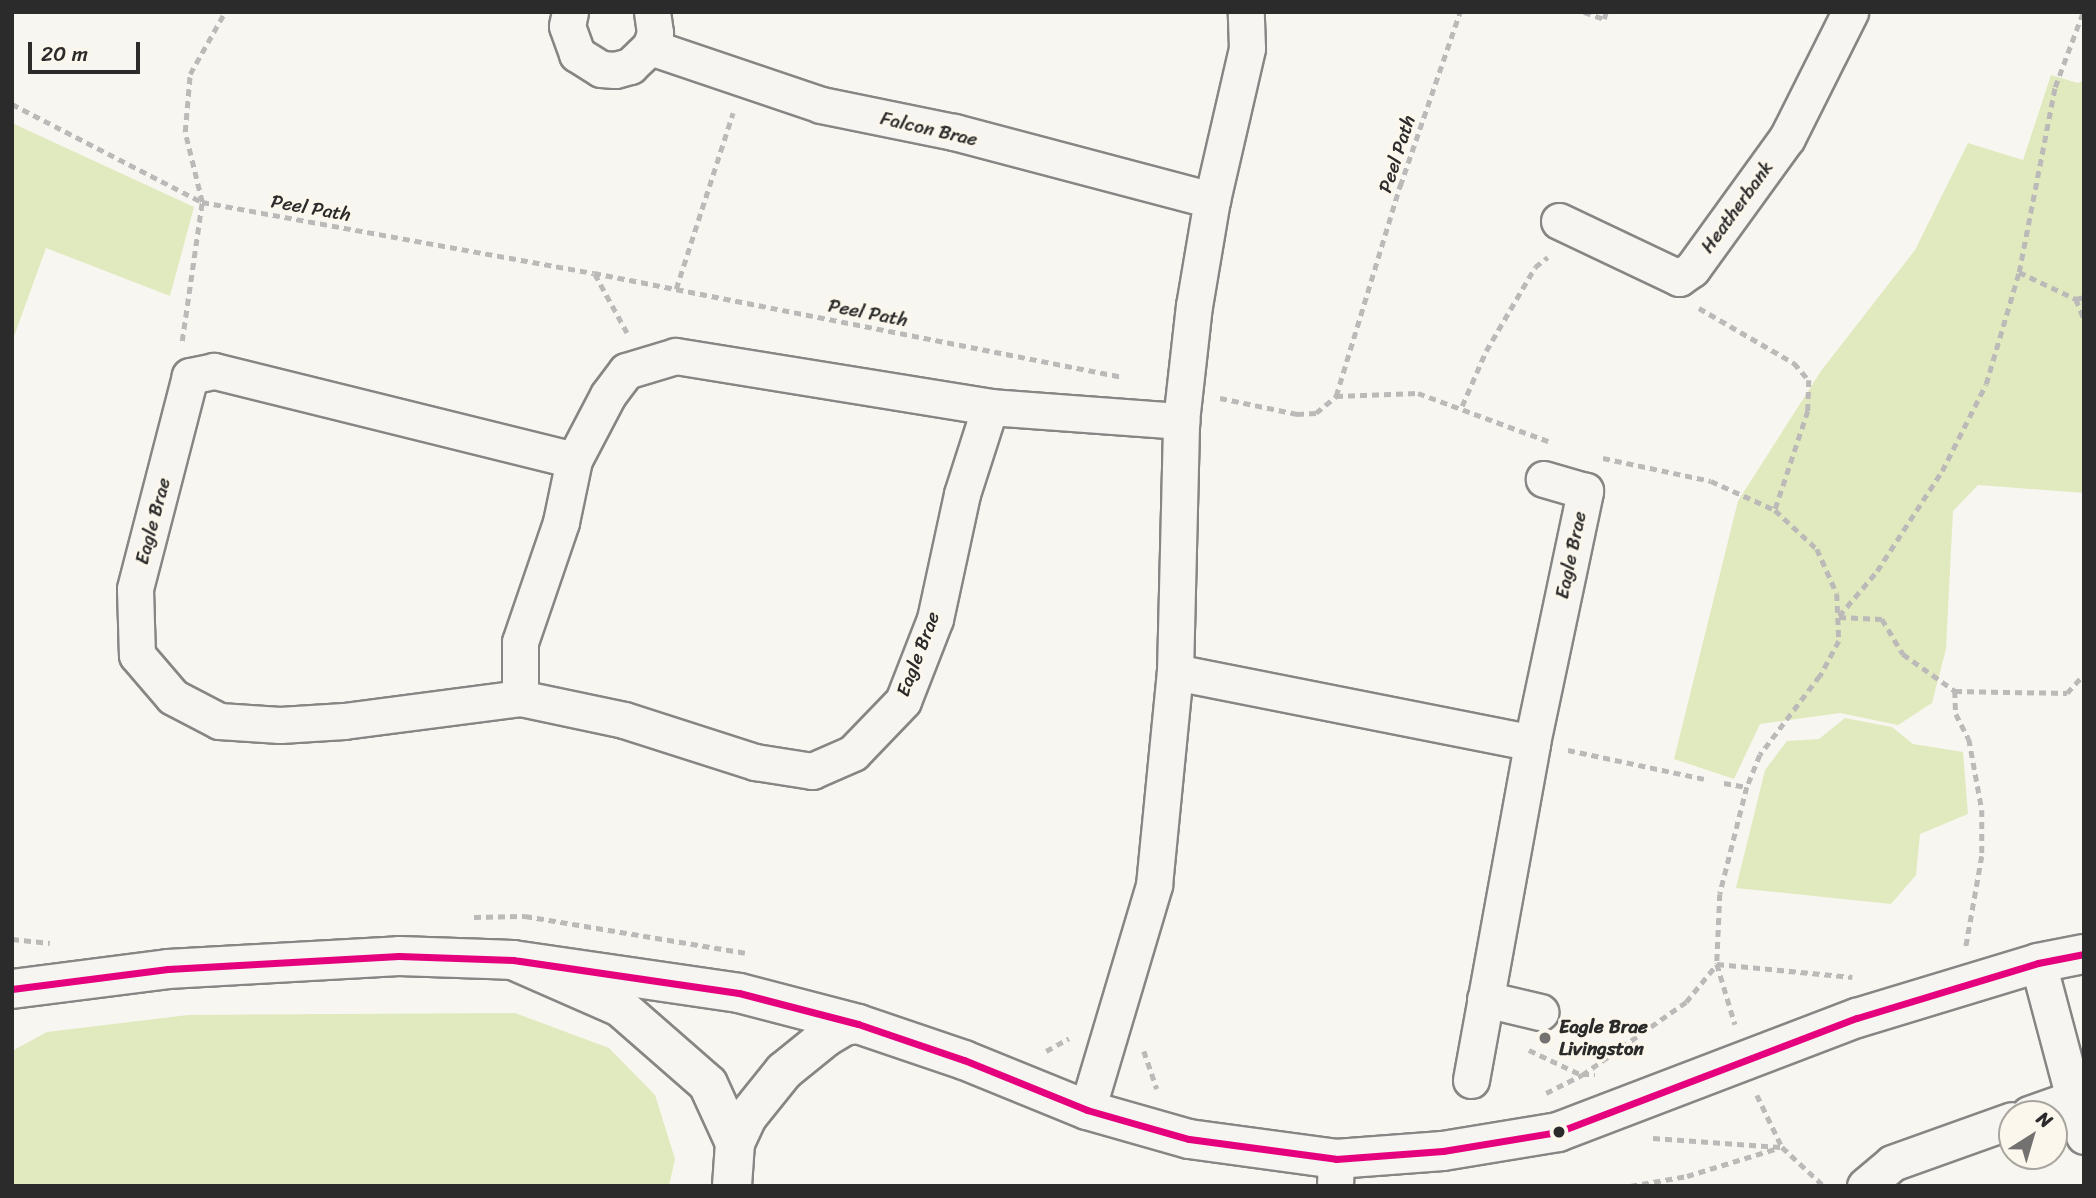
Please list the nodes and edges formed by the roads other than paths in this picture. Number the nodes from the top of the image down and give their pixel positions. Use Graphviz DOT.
graph roads {
  1 [pos="569,12"];
  2 [pos="652,12"];
  3 [pos="1245,12"];
  4 [pos="1850,12"];
  5 [pos="650,47"];
  6 [pos="1212,201"];
  7 [pos="1570,226"];
  8 [pos="1183,405"];
  9 [pos="990,407"];
  10 [pos="575,460"];
  11 [pos="1544,479"];
  12 [pos="1175,672"];
  13 [pos="520,698"];
  14 [pos="1532,743"];
  15 [pos="2084,954"];
  16 [pos="513,960"];
  17 [pos="2038,963"];
  18 [pos="12,989"];
  19 [pos="1540,1012"];
  20 [pos="1483,1013"];
  21 [pos="858,1024"];
  22 [pos="1471,1080"];
  23 [pos="2074,1098"];
  24 [pos="2068,1100"];
  25 [pos="1087,1110"];
  26 [pos="1998,1125"];
  27 [pos="2084,1136"];
  28 [pos="735,1143"];
  29 [pos="1335,1172"];
  30 [pos="732,1186"];
  31 [pos="1865,1186"];
  1 -- 5 [label="street"];
  2 -- 5 [label="street"];
  3 -- 6 [label="street"];
  4 -- 7 [label="street, Heatherbank"];
  5 -- 6 [label="street, Falcon Brae"];
  6 -- 8 [label="street"];
  8 -- 9 [label="street"];
  8 -- 12 [label="street"];
  9 -- 10 [label="street"];
  9 -- 13 [label="street, Eagle Brae"];
  10 -- 13 [label="street"];
  10 -- 13 [label="street, Eagle Brae"];
  11 -- 14 [label="street, Eagle Brae"];
  12 -- 14 [label="street"];
  12 -- 25 [label="street"];
  14 -- 20 [label="street, Eagle Brae"];
  15 -- 17 [label="street"];
  16 -- 18 [label="street"];
  16 -- 21 [label="street"];
  16 -- 28 [label="street"];
  17 -- 23 [label="street"];
  17 -- 29 [label="street"];
  19 -- 20 [label="street"];
  20 -- 22 [label="street, Eagle Brae"];
  21 -- 25 [label="street"];
  21 -- 28 [label="street"];
  23 -- 24 [label="street"];
  23 -- 27 [label="street"];
  25 -- 29 [label="street"];
  26 -- 31 [label="street"];
  28 -- 30 [label="street"];
}
